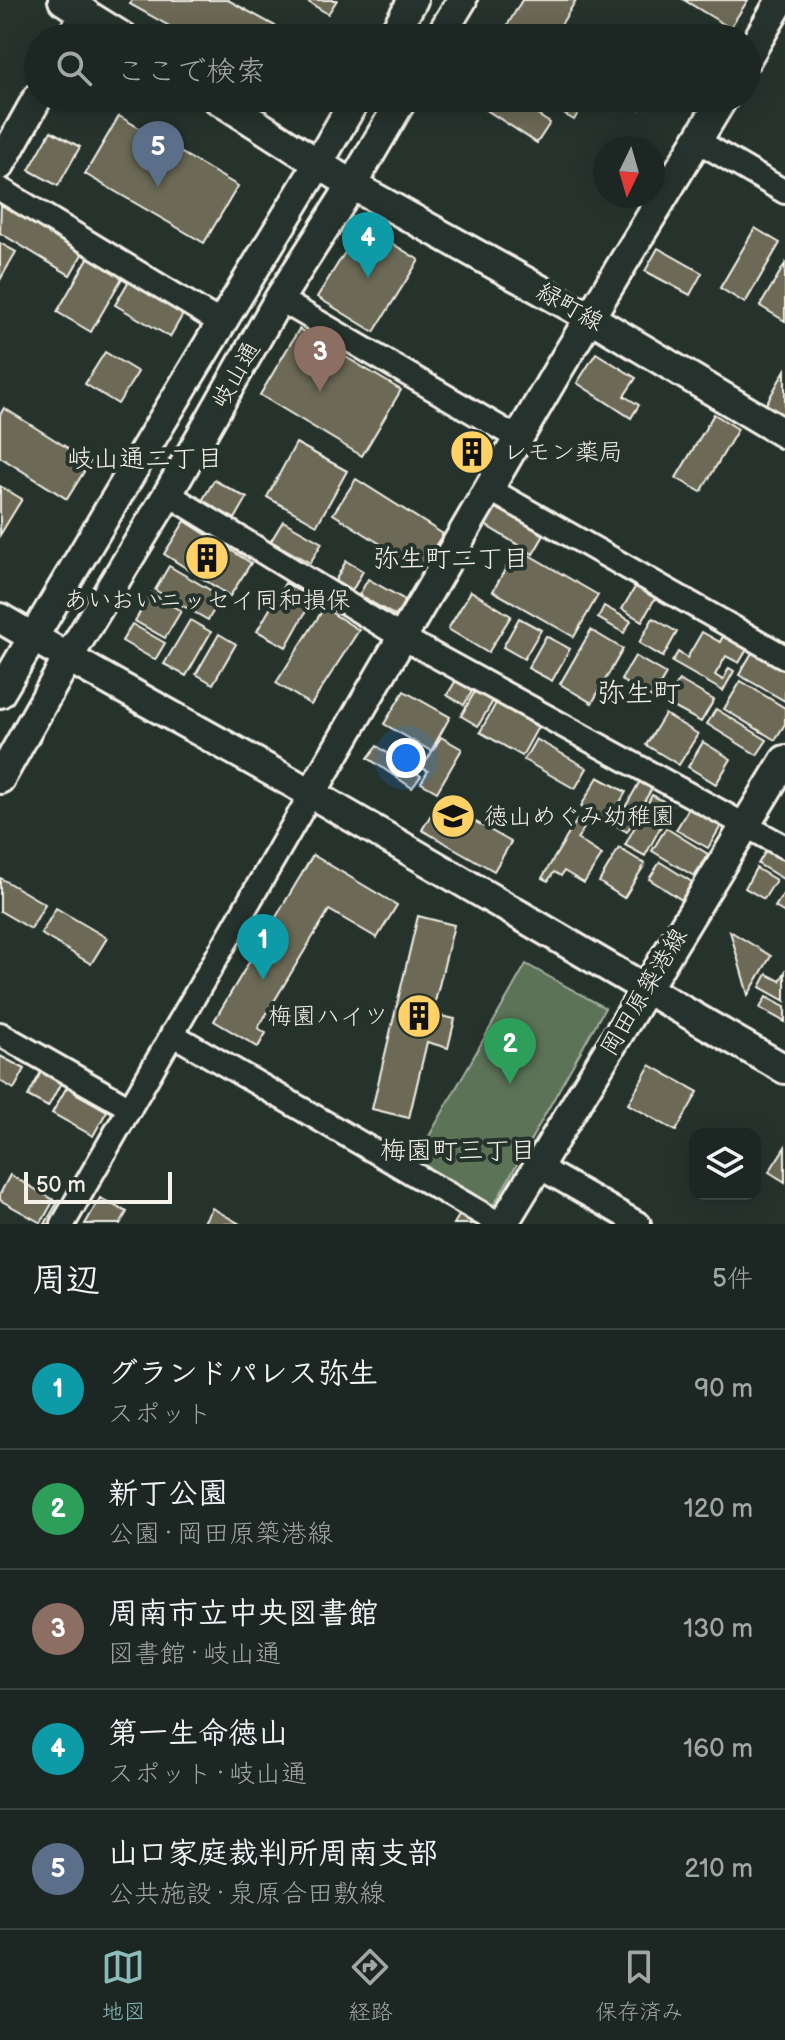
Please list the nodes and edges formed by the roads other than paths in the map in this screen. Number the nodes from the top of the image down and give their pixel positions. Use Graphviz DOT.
graph roads {
  1 [pos="413,0"];
  2 [pos="462,0"];
  3 [pos="80,4"];
  4 [pos="779,12"];
  5 [pos="75,24"];
  6 [pos="106,24"];
  7 [pos="399,24"];
  8 [pos="447,24"];
  9 [pos="761,38"];
  10 [pos="30,112"];
  11 [pos="238,112"];
  12 [pos="348,112"];
  13 [pos="395,112"];
  14 [pos="715,112"];
  15 [pos="698,141"];
  16 [pos="318,164"];
  17 [pos="0,165"];
  18 [pos="352,185"];
  19 [pos="0,189"];
  20 [pos="785,192"];
  21 [pos="279,299"];
  22 [pos="591,318"];
  23 [pos="221,323"];
  24 [pos="785,434"];
  25 [pos="519,439"];
  26 [pos="489,489"];
  27 [pos="168,494"];
  28 [pos="0,618"];
  29 [pos="32,637"];
  30 [pos="403,638"];
  31 [pos="785,657"];
  32 [pos="68,658"];
  33 [pos="0,693"];
  34 [pos="785,760"];
  35 [pos="0,779"];
  36 [pos="311,794"];
  37 [pos="746,826"];
  38 [pos="785,847"];
  39 [pos="646,990"];
  40 [pos="0,1034"];
  41 [pos="172,1034"];
  42 [pos="785,1069"];
  43 [pos="130,1108"];
  44 [pos="539,1167"];
  45 [pos="63,1224"];
  46 [pos="502,1224"];
  47 [pos="639,1224"];
  1 -- 7 [label="street"];
  2 -- 8 [label="street"];
  3 -- 5 [label="street"];
  3 -- 6 [label="street"];
  4 -- 9 [label="street"];
  10 -- 17 [label="street"];
  11 -- 16 [label="street, 緑町線"];
  12 -- 16 [label="street, 岐山通"];
  13 -- 18 [label="street, 岐山通"];
  14 -- 15 [label="street"];
  15 -- 20 [label="street"];
  15 -- 22 [label="street"];
  16 -- 18 [label="street, 緑町線"];
  16 -- 23 [label="street, 岐山通"];
  18 -- 21 [label="street, 岐山通"];
  18 -- 22 [label="street, 緑町線"];
  19 -- 23 [label="street"];
  21 -- 25 [label="street"];
  21 -- 27 [label="street, 岐山通"];
  22 -- 24 [label="street, 緑町線"];
  22 -- 25 [label="street"];
  23 -- 29 [label="street, 岐山通"];
  25 -- 26 [label="street"];
  26 -- 30 [label="street"];
  26 -- 31 [label="street"];
  27 -- 30 [label="street"];
  27 -- 32 [label="street, 岐山通"];
  28 -- 29 [label="street"];
  29 -- 32 [label="street"];
  29 -- 33 [label="street, 岐山通"];
  30 -- 36 [label="street"];
  30 -- 37 [label="street"];
  32 -- 35 [label="street, 岐山通"];
  32 -- 36 [label="street"];
  34 -- 37 [label="street, 岡田原築港線"];
  36 -- 39 [label="street"];
  36 -- 41 [label="street"];
  37 -- 38 [label="street"];
  37 -- 39 [label="street, 岡田原築港線"];
  39 -- 42 [label="street"];
  39 -- 44 [label="street, 岡田原築港線"];
  40 -- 43 [label="street"];
  41 -- 43 [label="street"];
  41 -- 46 [label="street"];
  43 -- 45 [label="street"];
  44 -- 46 [label="street, 岡田原築港線"];
  44 -- 47 [label="street"];
}
